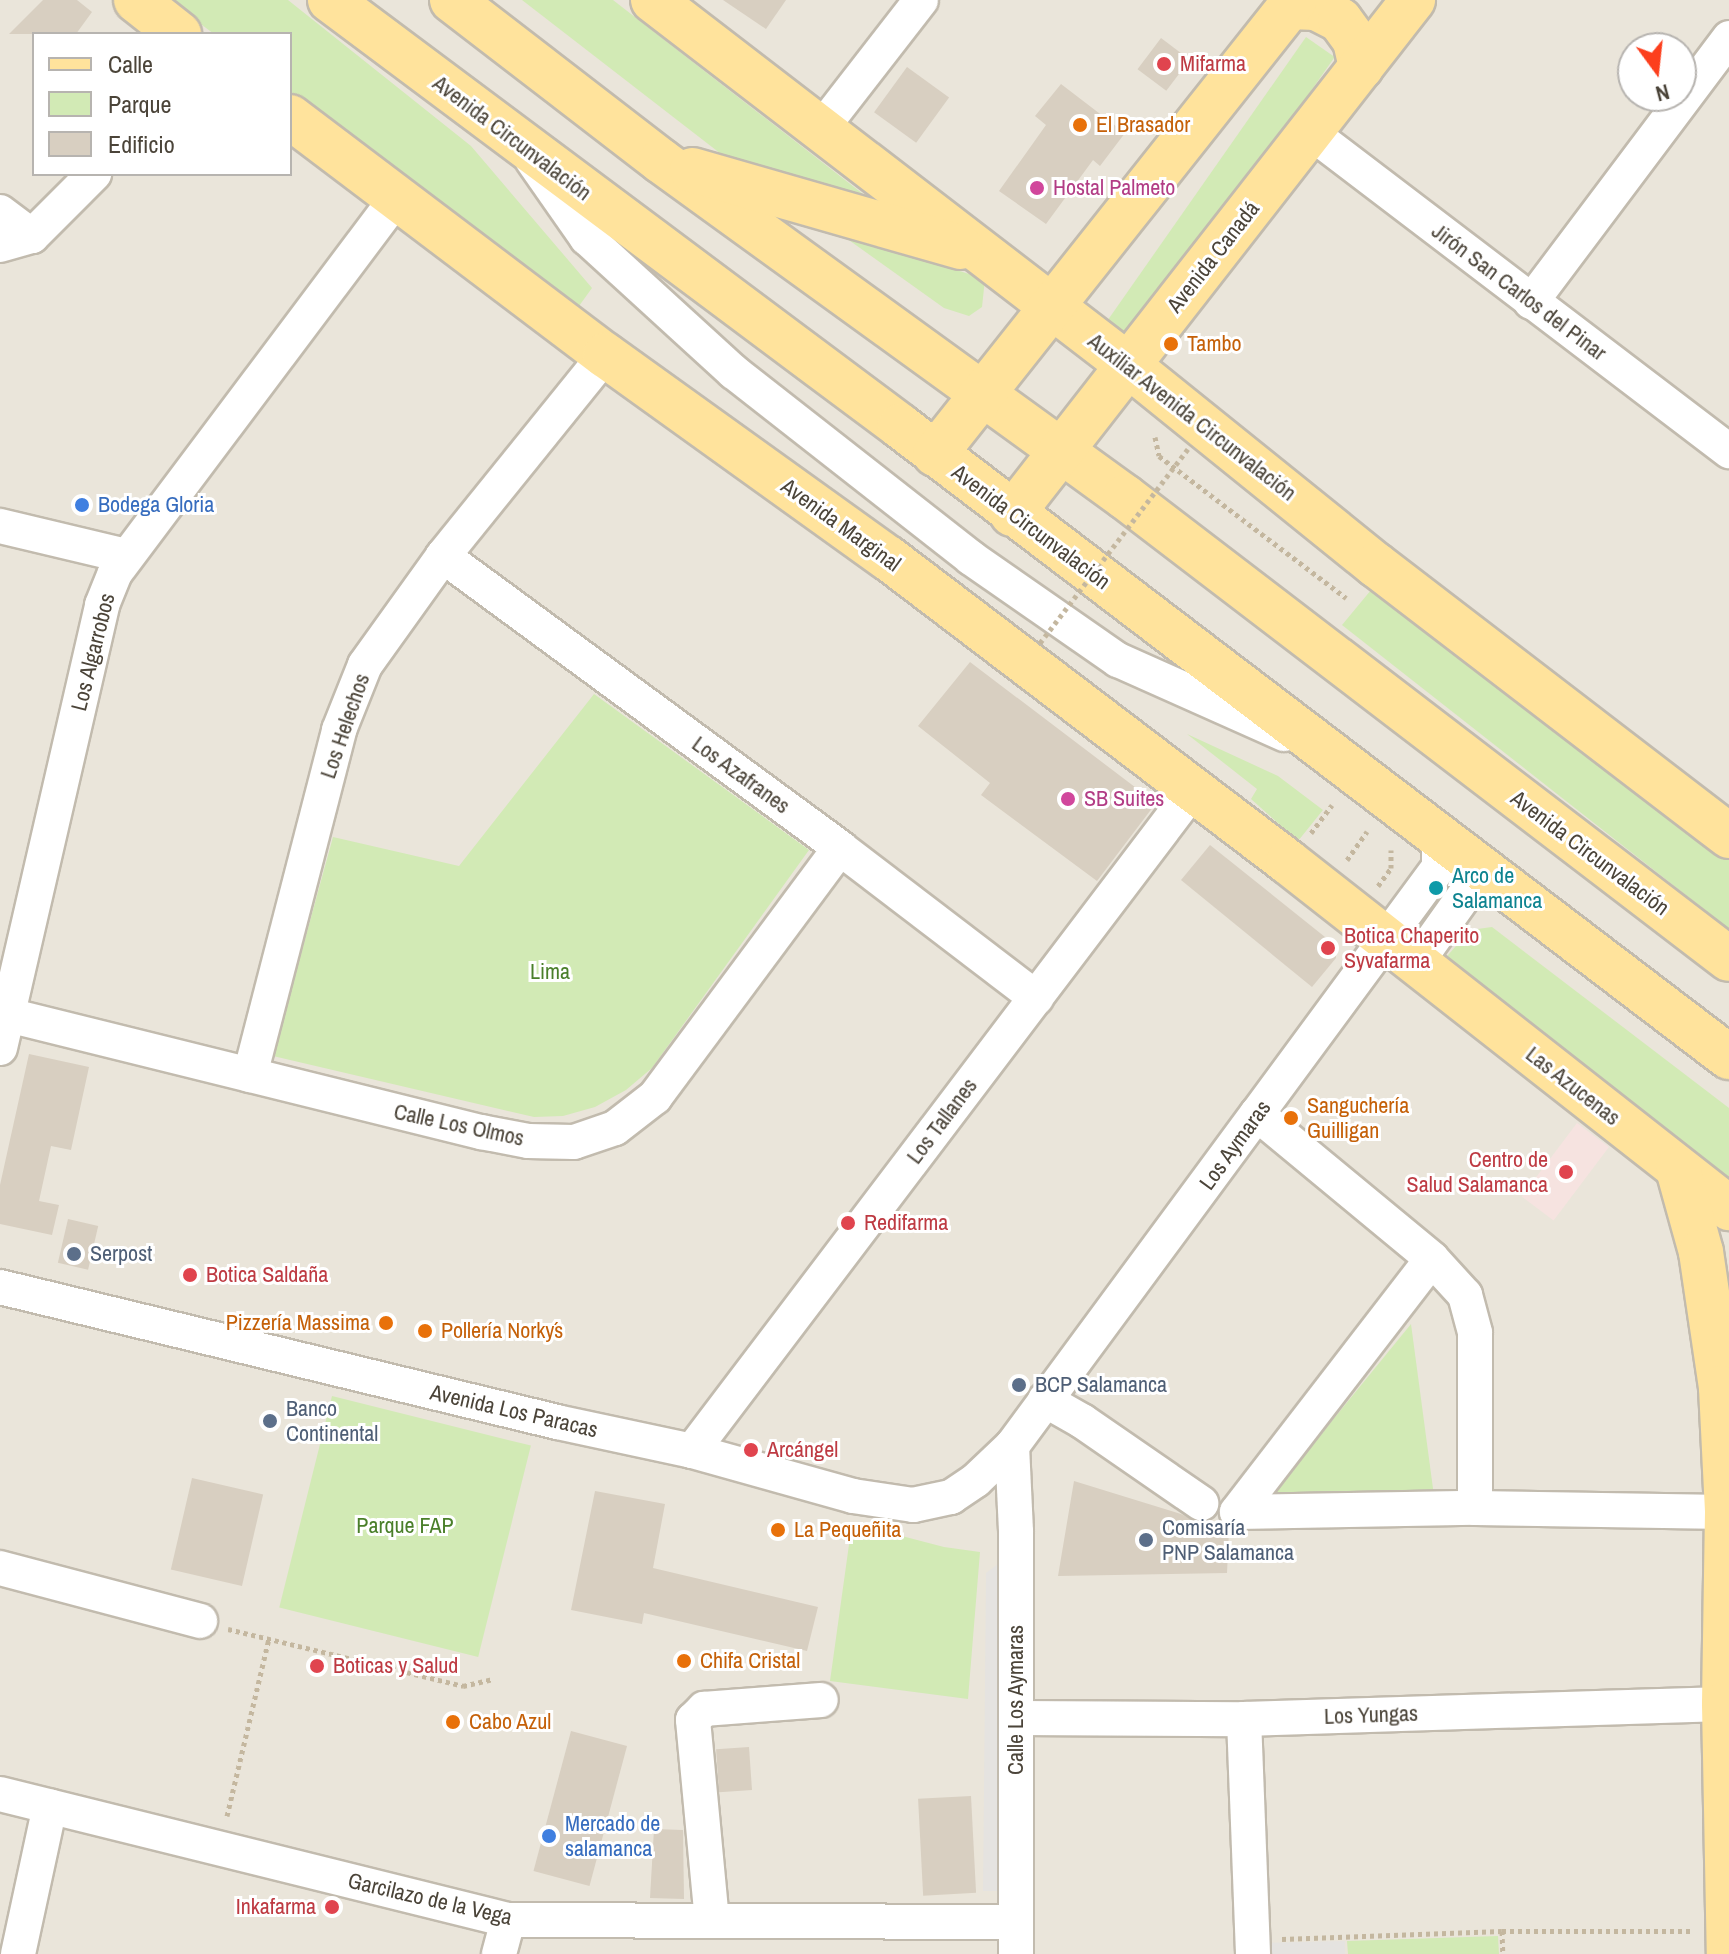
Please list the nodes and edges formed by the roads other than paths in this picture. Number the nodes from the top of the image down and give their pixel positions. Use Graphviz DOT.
graph roads {
  1 [pos="136,0"];
  2 [pos="330,0"];
  3 [pos="452,0"];
  4 [pos="497,0"];
  5 [pos="653,0"];
  6 [pos="921,0"];
  7 [pos="1413,0"];
  8 [pos="1292,3"];
  9 [pos="176,32"];
  10 [pos="1729,38"];
  11 [pos="518,52"];
  12 [pos="1361,67"];
  13 [pos="292,118"];
  14 [pos="821,129"];
  15 [pos="1310,132"];
  16 [pos="524,148"];
  17 [pos="661,161"];
  18 [pos="92,176"];
  19 [pos="397,197"];
  20 [pos="0,212"];
  21 [pos="16,240"];
  22 [pos="982,253"];
  23 [pos="1531,302"];
  24 [pos="1051,306"];
  25 [pos="605,355"];
  26 [pos="1128,365"];
  27 [pos="983,393"];
  28 [pos="1061,450"];
  29 [pos="1729,451"];
  30 [pos="935,454"];
  31 [pos="1012,514"];
  32 [pos="0,526"];
  33 [pos="126,556"];
  34 [pos="443,556"];
  35 [pos="1333,756"];
  36 [pos="1193,790"];
  37 [pos="1729,836"];
  38 [pos="1439,837"];
  39 [pos="840,848"];
  40 [pos="1495,879"];
  41 [pos="1402,951"];
  42 [pos="1729,959"];
  43 [pos="1036,998"];
  44 [pos="4,1014"];
  45 [pos="0,1048"];
  46 [pos="1729,1057"];
  47 [pos="250,1075"];
  48 [pos="1257,1114"];
  49 [pos="1678,1169"];
  50 [pos="1729,1208"];
  51 [pos="1432,1259"];
  52 [pos="0,1287"];
  53 [pos="1725,1385"];
  54 [pos="1045,1400"];
  55 [pos="1012,1446"];
  56 [pos="692,1451"];
  57 [pos="1201,1503"];
  58 [pos="1475,1508"];
  59 [pos="1727,1512"];
  60 [pos="0,1568"];
  61 [pos="200,1621"];
  62 [pos="821,1700"];
  63 [pos="1724,1704"];
  64 [pos="1017,1718"];
  65 [pos="1244,1719"];
  66 [pos="0,1794"];
  67 [pos="50,1806"];
  68 [pos="508,1920"];
  69 [pos="712,1921"];
  70 [pos="1728,1931"];
  71 [pos="1016,1938"];
  72 [pos="1253,1947"];
  73 [pos="18,1954"];
  74 [pos="499,1954"];
  75 [pos="1729,1954"];
  1 -- 9 [label="main road"];
  2 -- 16 [label="main road, Avenida Circunvalación"];
  3 -- 11 [label="main road, Avenida Circunvalación"];
  4 -- 11 [label="main road"];
  5 -- 14 [label="main road, Auxiliar Avenida Circunvalación"];
  6 -- 14 [label="street"];
  7 -- 12 [label="main road, Avenida Canadá"];
  8 -- 12 [label="main road"];
  8 -- 24 [label="main road"];
  10 -- 23 [label="street"];
  11 -- 17 [label="main road, Avenida Circunvalación"];
  12 -- 15 [label="main road, Avenida Canadá"];
  13 -- 19 [label="main road, Avenida Marginal"];
  14 -- 22 [label="main road, Auxiliar Avenida Circunvalación"];
  15 -- 23 [label="street, Jirón San Carlos del Pinar"];
  15 -- 26 [label="main road, Avenida Canadá"];
  16 -- 30 [label="main road, Avenida Circunvalación"];
  16 -- 35 [label="street"];
  17 -- 22 [label="main road"];
  17 -- 27 [label="main road, Avenida Circunvalación"];
  18 -- 21 [label="street"];
  19 -- 25 [label="main road, Avenida Marginal"];
  19 -- 33 [label="street, Los Algarrobos"];
  20 -- 21 [label="street"];
  22 -- 24 [label="main road, Auxiliar Avenida Circunvalación"];
  23 -- 29 [label="street, Jirón San Carlos del Pinar"];
  24 -- 26 [label="main road, Auxiliar Avenida Circunvalación"];
  24 -- 27 [label="main road"];
  25 -- 34 [label="street, Los Helechos"];
  25 -- 36 [label="main road, Avenida Marginal"];
  26 -- 28 [label="main road, Avenida Canadá"];
  26 -- 37 [label="main road, Auxiliar Avenida Circunvalación"];
  27 -- 28 [label="main road, Avenida Circunvalación"];
  27 -- 30 [label="main road"];
  28 -- 31 [label="main road, Avenida Canadá"];
  28 -- 42 [label="main road, Avenida Circunvalación"];
  30 -- 31 [label="main road, Avenida Circunvalación"];
  31 -- 35 [label="main road, Avenida Circunvalación"];
  32 -- 33 [label="street"];
  33 -- 44 [label="street, Los Algarrobos"];
  34 -- 39 [label="street, Los Azafranes"];
  34 -- 47 [label="street, Los Helechos"];
  35 -- 38 [label="main road, Avenida Circunvalación"];
  36 -- 41 [label="main road, Avenida Marginal"];
  36 -- 43 [label="street, Los Tallanes"];
  38 -- 40 [label="main road, Avenida Circunvalación"];
  38 -- 41 [label="street, Los Aymaras"];
  39 -- 43 [label="street, Los Azafranes"];
  39 -- 47 [label="street, Calle Los Olmos"];
  40 -- 41 [label="street, Los Aymaras"];
  40 -- 46 [label="main road, Avenida Circunvalación"];
  41 -- 48 [label="street, Los Aymaras"];
  41 -- 49 [label="main road, Las Azucenas"];
  43 -- 56 [label="street, Los Tallanes"];
  44 -- 45 [label="street, Los Algarrobos"];
  44 -- 47 [label="street, Calle Los Olmos"];
  48 -- 51 [label="street"];
  48 -- 54 [label="street, Los Aymaras"];
  49 -- 50 [label="main road, Las Azucenas"];
  49 -- 53 [label="main road"];
  51 -- 58 [label="street"];
  51 -- 58 [label="street"];
  52 -- 56 [label="street, Avenida Los Paracas"];
  53 -- 59 [label="main road"];
  54 -- 55 [label="street, Los Aymaras"];
  54 -- 57 [label="street"];
  55 -- 56 [label="street, Avenida Los Paracas"];
  55 -- 64 [label="street, Calle Los Aymaras"];
  58 -- 59 [label="street"];
  59 -- 63 [label="main road"];
  60 -- 61 [label="street"];
  62 -- 69 [label="street"];
  63 -- 65 [label="street, Los Yungas"];
  63 -- 70 [label="main road"];
  64 -- 65 [label="street, Los Yungas"];
  64 -- 71 [label="street, Calle Los Aymaras"];
  65 -- 72 [label="street"];
  66 -- 67 [label="street, Garcilazo de la Vega"];
  67 -- 68 [label="street, Garcilazo de la Vega"];
  67 -- 73 [label="street"];
  68 -- 69 [label="street, Garcilazo de la Vega"];
  68 -- 74 [label="street"];
  69 -- 71 [label="street, Garcilazo de la Vega"];
  70 -- 75 [label="main road"];
}
